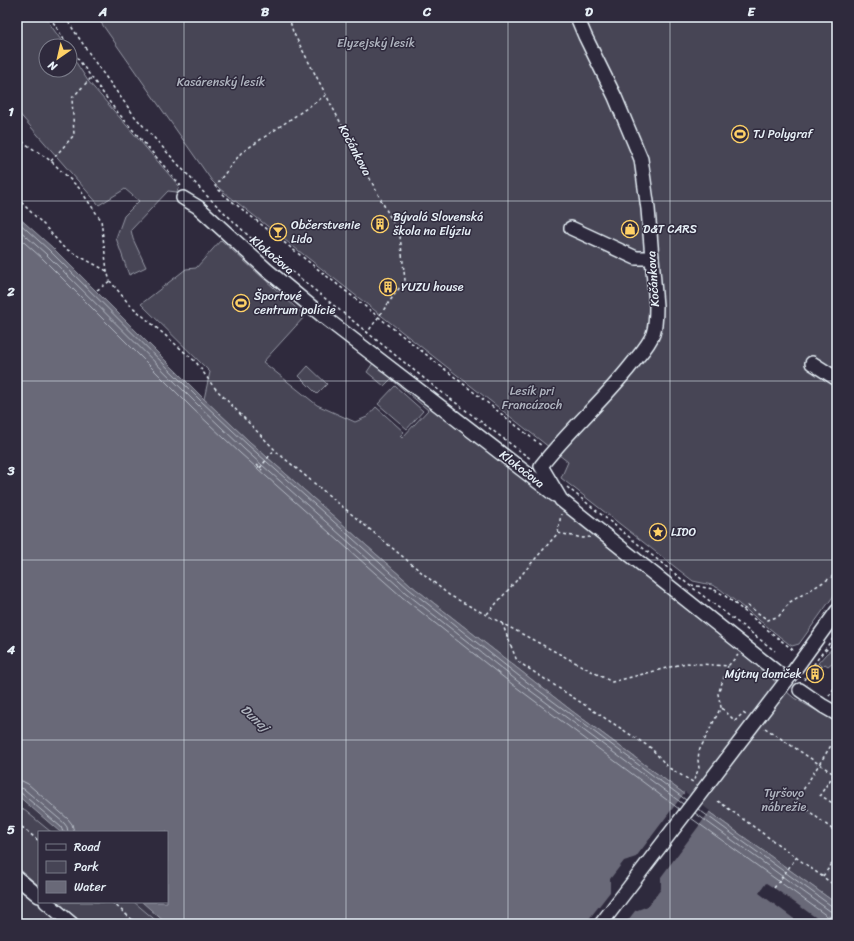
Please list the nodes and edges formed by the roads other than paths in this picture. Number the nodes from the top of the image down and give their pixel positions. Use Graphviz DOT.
graph roads {
  1 [pos="577,17"];
  2 [pos="183,194"];
  3 [pos="571,228"];
  4 [pos="652,258"];
  5 [pos="812,364"];
  6 [pos="837,379"];
  7 [pos="563,501"];
  8 [pos="837,611"];
  9 [pos="837,619"];
  10 [pos="778,673"];
  11 [pos="799,679"];
  12 [pos="837,714"];
  13 [pos="17,878"];
  14 [pos="38,895"];
  15 [pos="47,903"];
  16 [pos="72,924"];
  17 [pos="601,924"];
  18 [pos="607,924"];
  1 -- 4 [label="street, Kočánkova"];
  2 -- 7 [label="street, Klokočova"];
  3 -- 4 [label="street"];
  4 -- 7 [label="street, Kočánkova"];
  5 -- 6 [label="street"];
  7 -- 10 [label="street, Klokočova"];
  8 -- 11 [label="street"];
  9 -- 11 [label="street"];
  11 -- 12 [label="street"];
  11 -- 17 [label="street, bridge"];
  11 -- 18 [label="street"];
  13 -- 14 [label="street"];
  15 -- 16 [label="street"];
}
